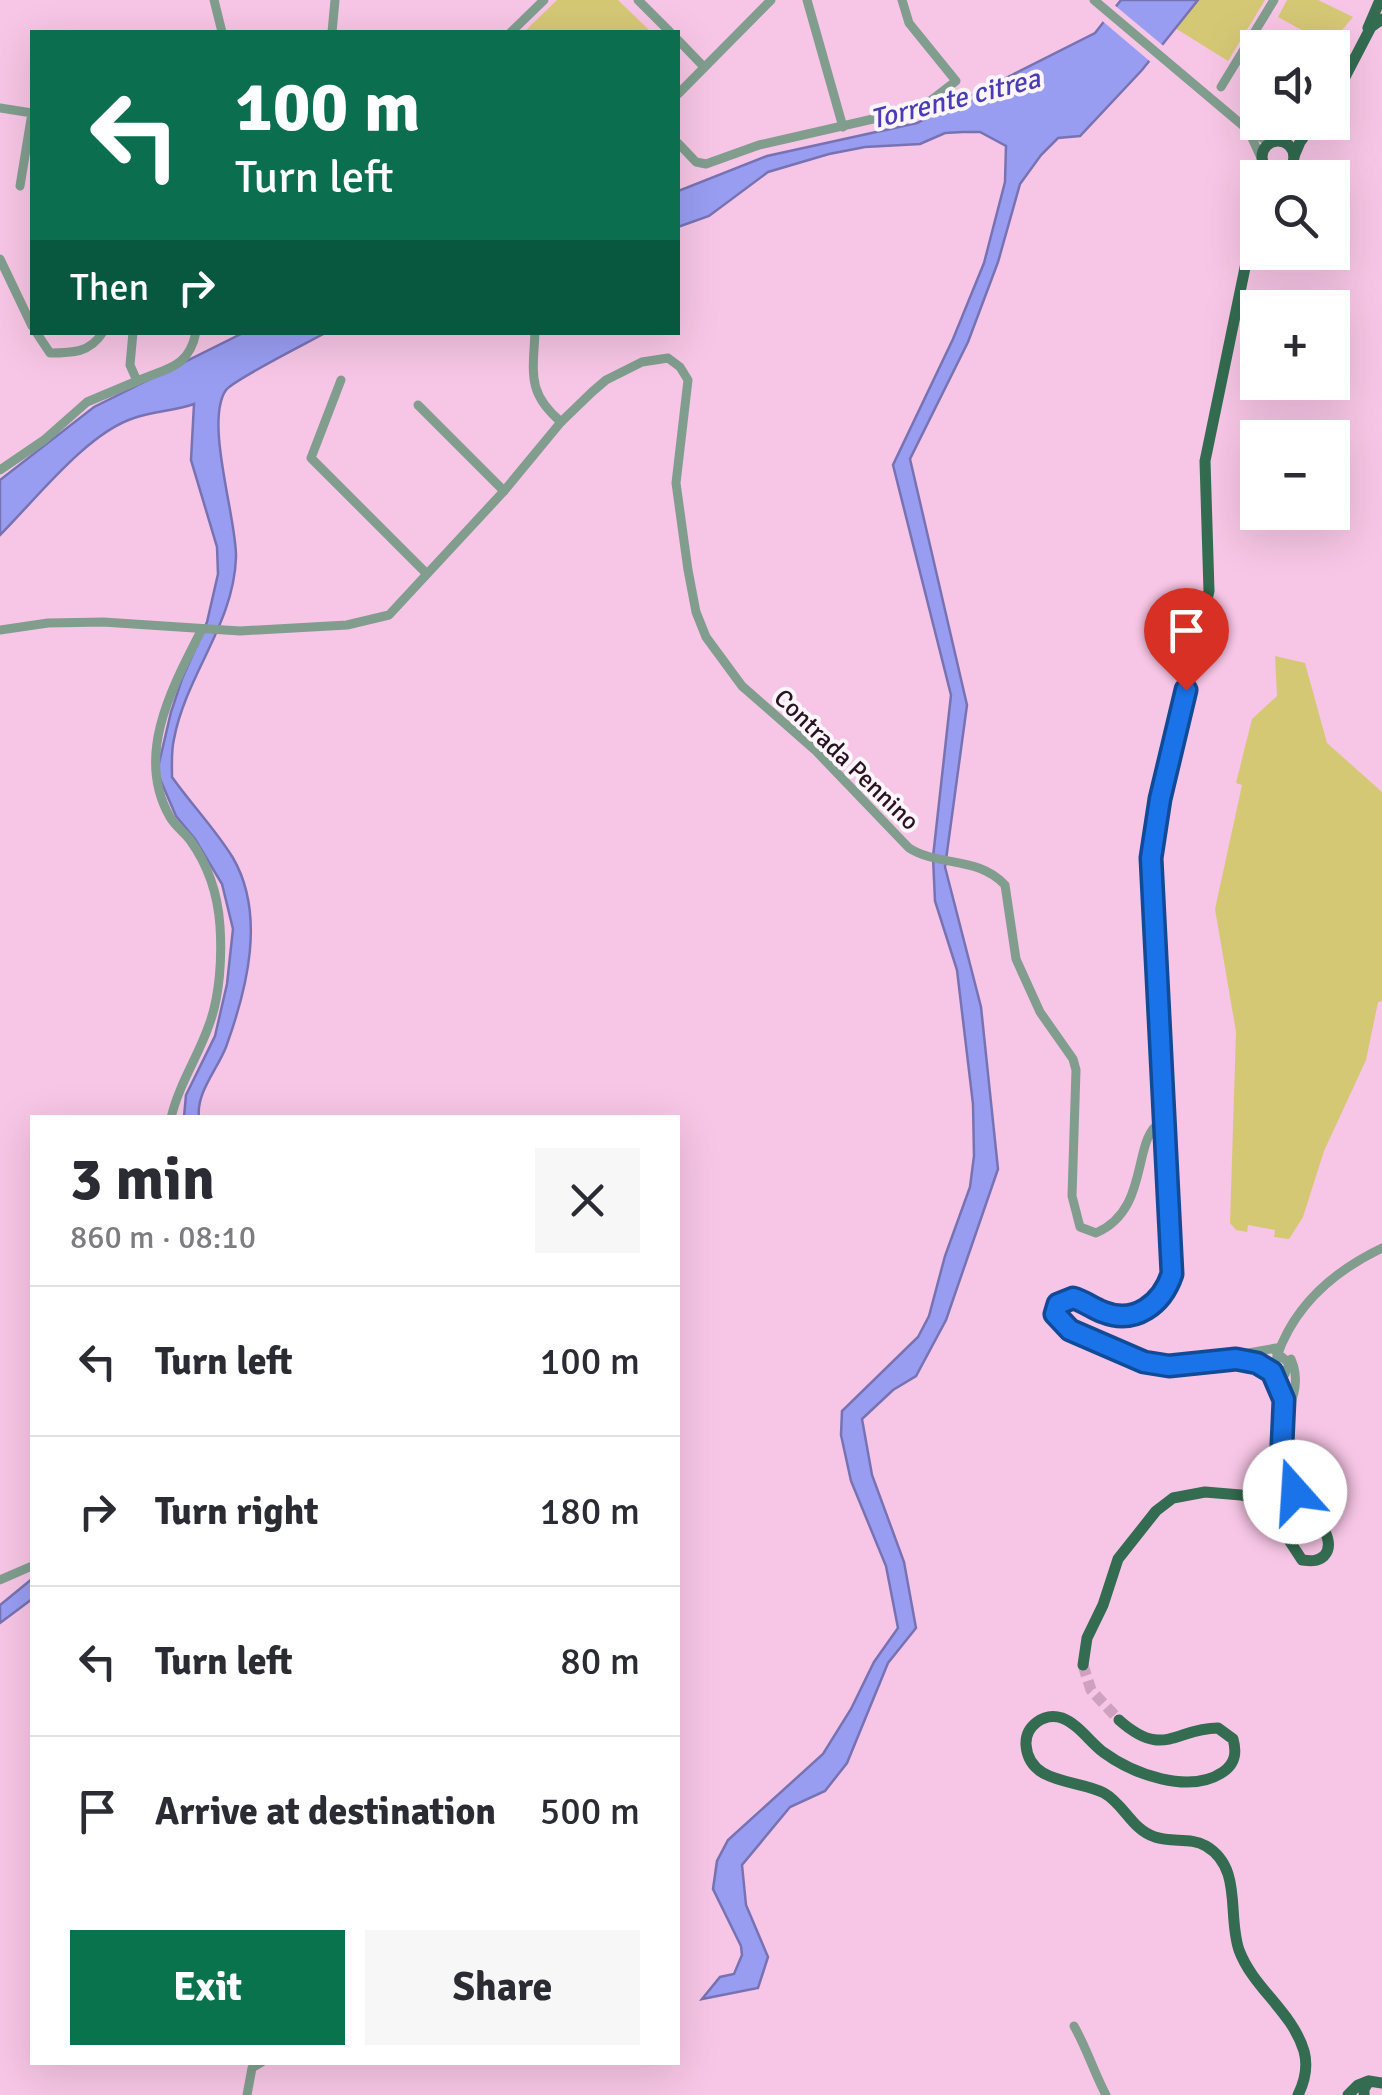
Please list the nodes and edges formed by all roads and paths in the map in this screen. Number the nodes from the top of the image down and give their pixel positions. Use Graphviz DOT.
graph roads {
  1 [pos="214,0"];
  2 [pos="335,0"];
  3 [pos="544,0"];
  4 [pos="638,0"];
  5 [pos="770,0"];
  6 [pos="808,0"];
  7 [pos="902,0"];
  8 [pos="1094,0"];
  9 [pos="1274,0"];
  10 [pos="1378,16"];
  11 [pos="222,30"];
  12 [pos="332,30"];
  13 [pos="513,30"];
  14 [pos="668,30"];
  15 [pos="680,42"];
  16 [pos="704,67"];
  17 [pos="1350,68"];
  18 [pos="1221,87"];
  19 [pos="680,92"];
  20 [pos="0,108"];
  21 [pos="30,114"];
  22 [pos="1240,124"];
  23 [pos="30,126"];
  24 [pos="844,127"];
  25 [pos="1252,140"];
  26 [pos="1271,140"];
  27 [pos="1281,140"];
  28 [pos="1302,140"];
  29 [pos="1278,141"];
  30 [pos="680,145"];
  31 [pos="1294,156"];
  32 [pos="1262,160"];
  33 [pos="1293,160"];
  34 [pos="20,186"];
  35 [pos="0,260"];
  36 [pos="1244,270"];
  37 [pos="30,321"];
  38 [pos="38,335"];
  39 [pos="102,335"];
  40 [pos="133,335"];
  41 [pos="195,335"];
  42 [pos="535,335"];
  43 [pos="341,380"];
  44 [pos="137,381"];
  45 [pos="418,405"];
  46 [pos="561,422"];
  47 [pos="0,470"];
  48 [pos="504,490"];
  49 [pos="426,572"];
  50 [pos="202,629"];
  51 [pos="0,630"];
  52 [pos="172,1115"];
  53 [pos="1161,1122"];
  54 [pos="1382,1248"];
  55 [pos="1284,1338"];
  56 [pos="1274,1352"];
  57 [pos="1224,1360"];
  58 [pos="1292,1364"];
  59 [pos="1274,1374"];
  60 [pos="1284,1413"];
  61 [pos="30,1567"];
  62 [pos="0,1580"];
  63 [pos="1083,1665"];
  64 [pos="1119,1720"];
  65 [pos="1074,2026"];
  66 [pos="257,2065"];
  67 [pos="1378,2081"];
  68 [pos="247,2095"];
  69 [pos="1106,2095"];
  70 [pos="1298,2095"];
  71 [pos="1348,2095"];
  72 [pos="1364,2095"];
  1 -- 11 [label="street"];
  2 -- 12 [label="street"];
  3 -- 13 [label="street"];
  4 -- 14 [label="street"];
  5 -- 16 [label="street"];
  6 -- 24 [label="street"];
  7 -- 24 [label="street"];
  8 -- 22 [label="street"];
  9 -- 18 [label="street"];
  10 -- 17 [label="main road"];
  15 -- 16 [label="street"];
  16 -- 19 [label="street"];
  20 -- 21 [label="street"];
  23 -- 34 [label="street"];
  24 -- 30 [label="street"];
  25 -- 32 [label="street"];
  26 -- 29 [label="street"];
  27 -- 29 [label="main road"];
  28 -- 31 [label="main road"];
  29 -- 31 [label="main road"];
  29 -- 32 [label="main road"];
  31 -- 33 [label="main road"];
  35 -- 37 [label="street"];
  36 -- 57 [label="main road"];
  38 -- 39 [label="street"];
  40 -- 44 [label="street"];
  41 -- 44 [label="street"];
  42 -- 46 [label="street"];
  43 -- 49 [label="street"];
  44 -- 47 [label="street"];
  45 -- 48 [label="street"];
  46 -- 48 [label="street, Contrada Pennino"];
  46 -- 53 [label="street, Contrada Pennino"];
  48 -- 49 [label="street, Contrada Pennino"];
  49 -- 50 [label="street, Contrada Pennino"];
  50 -- 51 [label="street, Contrada Pennino"];
  50 -- 52 [label="street"];
  54 -- 55 [label="street"];
  55 -- 56 [label="street"];
  55 -- 58 [label="street"];
  56 -- 57 [label="street"];
  56 -- 58 [label="street"];
  56 -- 59 [label="street"];
  57 -- 59 [label="main road"];
  58 -- 59 [label="street"];
  58 -- 60 [label="street"];
  59 -- 60 [label="main road"];
  60 -- 63 [label="main road"];
  61 -- 62 [label="street"];
  64 -- 70 [label="main road"];
  65 -- 69 [label="street"];
  66 -- 68 [label="street"];
  67 -- 71 [label="main road"];
  67 -- 72 [label="main road"];
}
